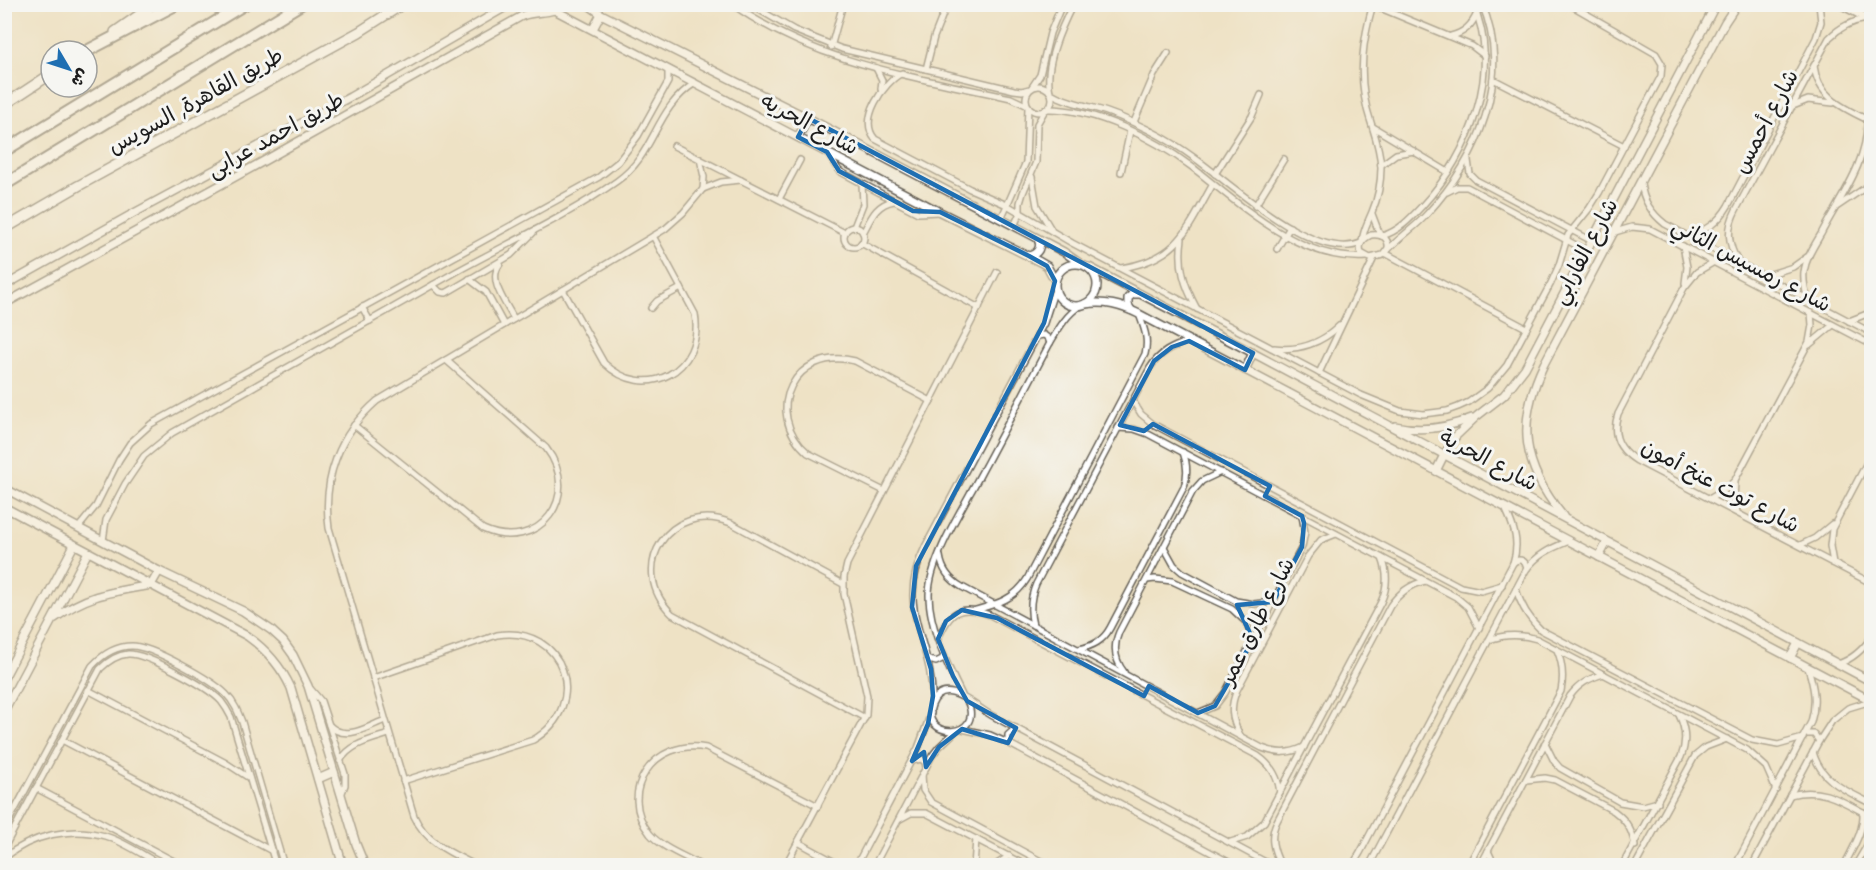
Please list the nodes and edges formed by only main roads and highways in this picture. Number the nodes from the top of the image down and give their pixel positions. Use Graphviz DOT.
graph roads {
  1 [pos="155,4"];
  2 [pos="177,4"];
  3 [pos="245,4"];
  4 [pos="301,4"];
  5 [pos="403,4"];
  6 [pos="99,43"];
  7 [pos="99,45"];
  8 [pos="39,82"];
  9 [pos="4,105"];
  10 [pos="4,151"];
  11 [pos="51,158"];
  12 [pos="4,185"];
  13 [pos="4,194"];
  14 [pos="4,229"];
  1 -- 6 [label="highway"];
  2 -- 7 [label="highway"];
  3 -- 10 [label="highway"];
  4 -- 11 [label="highway, طريق القاهرة, السويس"];
  5 -- 14 [label="highway, طريق القاهرة, السويس"];
  8 -- 9 [label="highway"];
  11 -- 12 [label="highway, طريق القاهرة, السويس"];
  11 -- 13 [label="highway"];
}
